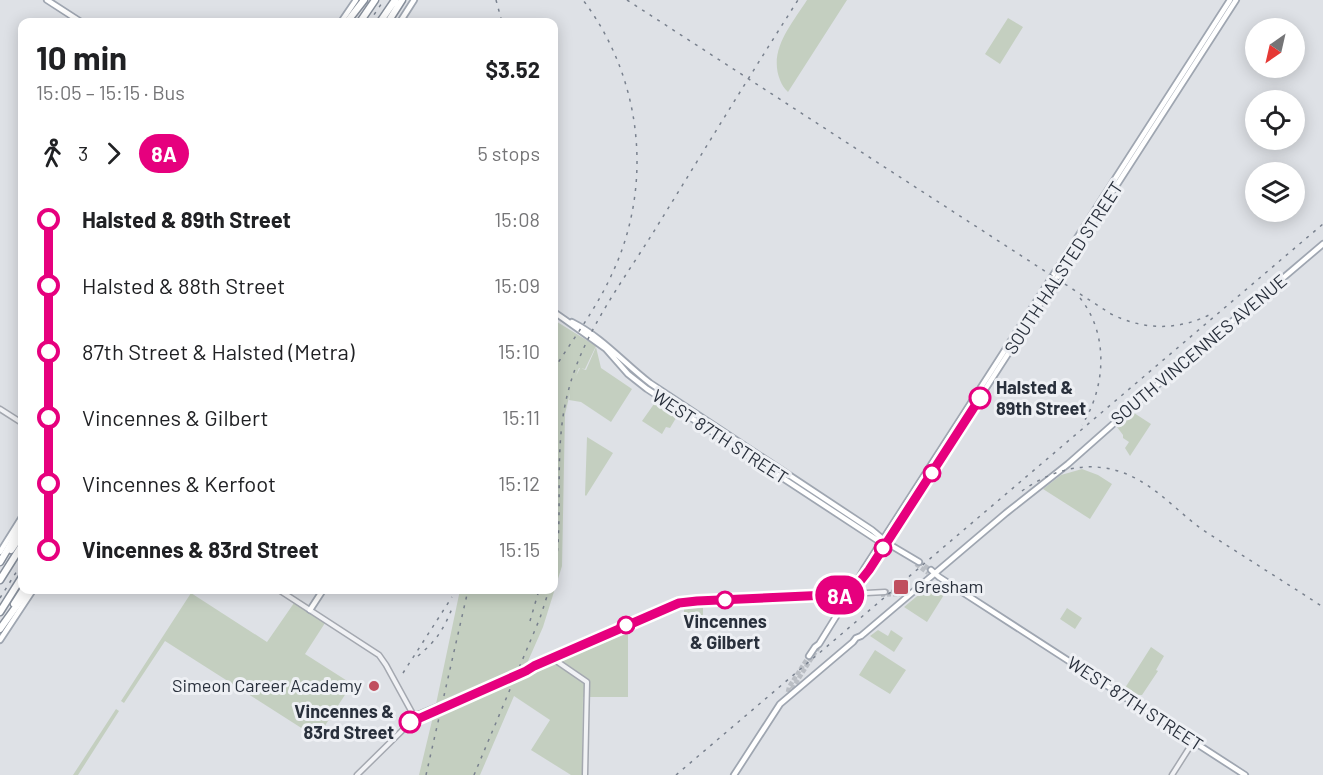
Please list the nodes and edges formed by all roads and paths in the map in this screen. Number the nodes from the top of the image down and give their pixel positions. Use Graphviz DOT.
graph roads {
  1 [pos="47,0"];
  2 [pos="356,0"];
  3 [pos="364,0"];
  4 [pos="375,0"];
  5 [pos="395,0"];
  6 [pos="402,0"];
  7 [pos="414,0"];
  8 [pos="1230,0"];
  9 [pos="1236,0"];
  10 [pos="75,18"];
  11 [pos="345,18"];
  12 [pos="350,18"];
  13 [pos="363,18"];
  14 [pos="383,18"];
  15 [pos="391,18"];
  16 [pos="403,18"];
  17 [pos="1323,244"];
  18 [pos="558,315"];
  19 [pos="0,409"];
  20 [pos="18,421"];
  21 [pos="18,524"];
  22 [pos="18,532"];
  23 [pos="18,539"];
  24 [pos="884,541"];
  25 [pos="18,551"];
  26 [pos="0,552"];
  27 [pos="0,563"];
  28 [pos="917,563"];
  29 [pos="931,572"];
  30 [pos="0,580"];
  31 [pos="18,583"];
  32 [pos="883,593"];
  33 [pos="21,594"];
  34 [pos="25,594"];
  35 [pos="30,594"];
  36 [pos="285,594"];
  37 [pos="320,594"];
  38 [pos="850,594"];
  39 [pos="310,610"];
  40 [pos="0,612"];
  41 [pos="0,628"];
  42 [pos="0,640"];
  43 [pos="809,657"];
  44 [pos="552,658"];
  45 [pos="522,672"];
  46 [pos="471,694"];
  47 [pos="448,704"];
  48 [pos="438,708"];
  49 [pos="415,718"];
  50 [pos="1193,741"];
  51 [pos="357,775"];
  52 [pos="585,775"];
  53 [pos="734,775"];
  54 [pos="1172,775"];
  55 [pos="1245,775"];
  1 -- 10 [label="main road"];
  2 -- 11 [label="main road"];
  3 -- 12 [label="highway"];
  4 -- 13 [label="highway"];
  5 -- 14 [label="highway"];
  6 -- 15 [label="highway"];
  7 -- 16 [label="main road"];
  8 -- 24 [label="main road, SOUTH HALSTED STREET"];
  9 -- 24 [label="main road, SOUTH HALSTED STREET"];
  17 -- 29 [label="main road, SOUTH VINCENNES AVENUE"];
  18 -- 24 [label="main road, WEST 87TH STREET"];
  19 -- 20 [label="street"];
  21 -- 26 [label="main road"];
  22 -- 27 [label="highway"];
  23 -- 27 [label="highway"];
  24 -- 28 [label="main road, WEST 87TH STREET"];
  24 -- 38 [label="main road, SOUTH HALSTED STREET"];
  25 -- 30 [label="highway"];
  29 -- 50 [label="main road, WEST 87TH STREET"];
  29 -- 53 [label="main road, SOUTH VINCENNES AVENUE"];
  31 -- 40 [label="highway"];
  32 -- 38 [label="street"];
  33 -- 41 [label="highway"];
  34 -- 41 [label="highway"];
  35 -- 42 [label="main road"];
  36 -- 39 [label="street"];
  37 -- 39 [label="main road"];
  38 -- 43 [label="main road, SOUTH HALSTED STREET"];
  38 -- 44 [label="street"];
  39 -- 49 [label="street"];
  44 -- 45 [label="street"];
  44 -- 52 [label="street"];
  46 -- 47 [label="street"];
  48 -- 49 [label="street"];
  49 -- 51 [label="street"];
  50 -- 54 [label="street"];
  50 -- 55 [label="main road, WEST 87TH STREET"];
}
